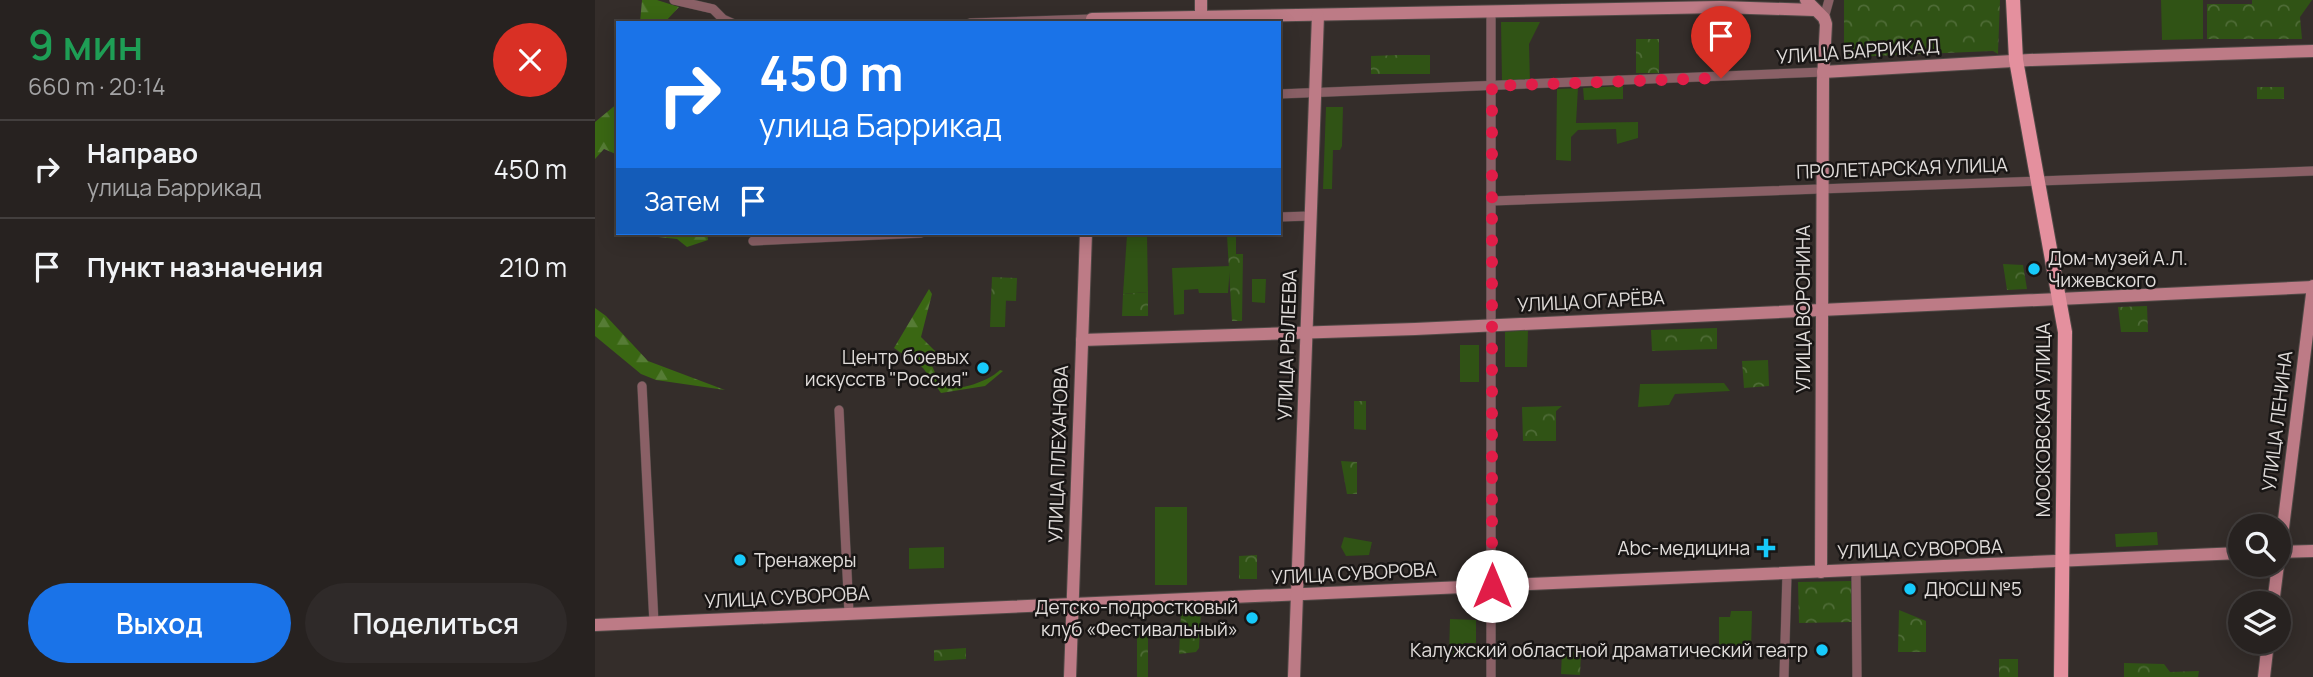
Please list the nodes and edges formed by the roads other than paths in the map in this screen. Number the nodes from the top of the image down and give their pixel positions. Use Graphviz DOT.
graph roads {
  1 [pos="674,0"];
  2 [pos="1201,0"];
  3 [pos="1829,0"];
  4 [pos="2013,0"];
  5 [pos="1736,3"];
  6 [pos="1816,10"];
  7 [pos="1491,12"];
  8 [pos="1318,15"];
  9 [pos="1201,17"];
  10 [pos="728,21"];
  11 [pos="1092,21"];
  12 [pos="1826,46"];
  13 [pos="2313,51"];
  14 [pos="2016,61"];
  15 [pos="1846,69"];
  16 [pos="1823,72"];
  17 [pos="1492,86"];
  18 [pos="1315,93"];
  19 [pos="1281,94"];
  20 [pos="2313,171"];
  21 [pos="2039,180"];
  22 [pos="1822,189"];
  23 [pos="1492,201"];
  24 [pos="1310,216"];
  25 [pos="1281,217"];
  26 [pos="879,235"];
  27 [pos="1086,235"];
  28 [pos="753,241"];
  29 [pos="2313,287"];
  30 [pos="2060,299"];
  31 [pos="1822,309"];
  32 [pos="1492,325"];
  33 [pos="1306,332"];
  34 [pos="1082,340"];
  35 [pos="642,386"];
  36 [pos="839,410"];
  37 [pos="2285,514"];
  38 [pos="2313,551"];
  39 [pos="2228,554"];
  40 [pos="2291,556"];
  41 [pos="2062,562"];
  42 [pos="1856,571"];
  43 [pos="1821,572"];
  44 [pos="1787,574"];
  45 [pos="1492,586"];
  46 [pos="1298,595"];
  47 [pos="1072,603"];
  48 [pos="849,614"];
  49 [pos="654,623"];
  50 [pos="595,625"];
  51 [pos="2267,654"];
  52 [pos="1070,677"];
  53 [pos="1294,677"];
  54 [pos="1491,677"];
  55 [pos="1784,677"];
  56 [pos="1857,677"];
  57 [pos="2061,677"];
  58 [pos="2264,677"];
  1 -- 10 [label="street"];
  2 -- 9 [label="street"];
  3 -- 6 [label="street"];
  4 -- 14 [label="main road, МОСКОВСКАЯ УЛИЦА"];
  5 -- 6 [label="street"];
  5 -- 7 [label="street"];
  6 -- 12 [label="street, УЛИЦА ВОРОНИНА"];
  7 -- 8 [label="street"];
  7 -- 17 [label="street"];
  8 -- 9 [label="street"];
  8 -- 18 [label="street, УЛИЦА РЫЛЕЕВА"];
  9 -- 11 [label="street"];
  12 -- 15 [label="street"];
  12 -- 16 [label="street, УЛИЦА ВОРОНИНА"];
  13 -- 14 [label="street, УЛИЦА БАРРИКАД"];
  14 -- 15 [label="street, УЛИЦА БАРРИКАД"];
  14 -- 21 [label="main road, МОСКОВСКАЯ УЛИЦА"];
  15 -- 16 [label="street, УЛИЦА БАРРИКАД"];
  16 -- 17 [label="street, УЛИЦА БАРРИКАД"];
  16 -- 22 [label="street, УЛИЦА ВОРОНИНА"];
  17 -- 18 [label="street, УЛИЦА БАРРИКАД"];
  17 -- 23 [label="street"];
  18 -- 19 [label="street, УЛИЦА БАРРИКАД"];
  18 -- 24 [label="street, УЛИЦА РЫЛЕЕВА"];
  20 -- 21 [label="street, ПРОЛЕТАРСКАЯ УЛИЦА"];
  21 -- 22 [label="street, ПРОЛЕТАРСКАЯ УЛИЦА"];
  21 -- 30 [label="main road, МОСКОВСКАЯ УЛИЦА"];
  22 -- 23 [label="street, ПРОЛЕТАРСКАЯ УЛИЦА"];
  22 -- 31 [label="street, УЛИЦА ВОРОНИНА"];
  23 -- 32 [label="street"];
  24 -- 25 [label="street"];
  24 -- 33 [label="street, УЛИЦА РЫЛЕЕВА"];
  26 -- 28 [label="street"];
  27 -- 34 [label="street, УЛИЦА ПЛЕХАНОВА"];
  29 -- 30 [label="street, УЛИЦА ОГАРЁВА"];
  29 -- 37 [label="street, УЛИЦА ЛЕНИНА"];
  30 -- 31 [label="street, УЛИЦА ОГАРЁВА"];
  30 -- 41 [label="main road, МОСКОВСКАЯ УЛИЦА"];
  31 -- 32 [label="street, УЛИЦА ОГАРЁВА"];
  31 -- 43 [label="street, УЛИЦА ВОРОНИНА"];
  32 -- 33 [label="street, УЛИЦА ОГАРЁВА"];
  32 -- 45 [label="street"];
  33 -- 34 [label="street, УЛИЦА ОГАРЁВА"];
  33 -- 46 [label="street, УЛИЦА РЫЛЕЕВА"];
  34 -- 47 [label="street, УЛИЦА ПЛЕХАНОВА"];
  35 -- 49 [label="street"];
  36 -- 48 [label="street"];
  38 -- 40 [label="street"];
  39 -- 41 [label="street, УЛИЦА СУВОРОВА"];
  41 -- 42 [label="street, УЛИЦА СУВОРОВА"];
  41 -- 57 [label="main road, МОСКОВСКАЯ УЛИЦА"];
  42 -- 43 [label="street, УЛИЦА СУВОРОВА"];
  42 -- 56 [label="street"];
  43 -- 44 [label="street, УЛИЦА СУВОРОВА"];
  44 -- 45 [label="street, УЛИЦА СУВОРОВА"];
  44 -- 55 [label="street"];
  45 -- 46 [label="street, УЛИЦА СУВОРОВА"];
  45 -- 54 [label="street"];
  46 -- 47 [label="street, УЛИЦА СУВОРОВА"];
  46 -- 53 [label="street, УЛИЦА РЫЛЕЕВА"];
  47 -- 48 [label="street, УЛИЦА СУВОРОВА"];
  47 -- 52 [label="street, УЛИЦА ПЛЕХАНОВА"];
  48 -- 49 [label="street, УЛИЦА СУВОРОВА"];
  49 -- 50 [label="street, УЛИЦА СУВОРОВА"];
  51 -- 58 [label="street"];
}
